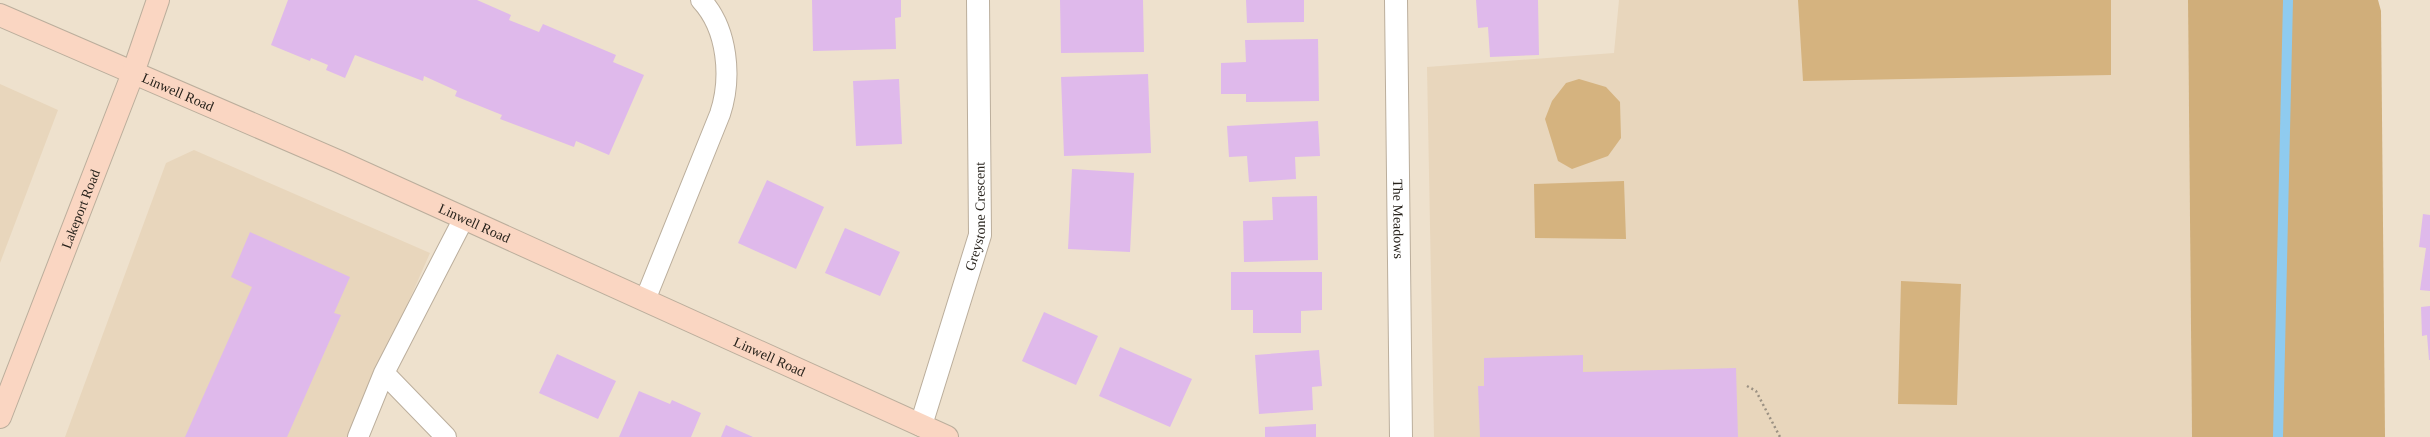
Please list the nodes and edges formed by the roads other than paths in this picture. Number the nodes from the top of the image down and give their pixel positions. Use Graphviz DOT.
graph roads {
  1 [pos="158,0"];
  2 [pos="701,0"];
  3 [pos="978,0"];
  4 [pos="1396,0"];
  5 [pos="0,15"];
  6 [pos="134,73"];
  7 [pos="464,218"];
  8 [pos="645,300"];
  9 [pos="384,373"];
  10 [pos="0,417"];
  11 [pos="921,424"];
  12 [pos="358,437"];
  13 [pos="446,437"];
  14 [pos="947,437"];
  15 [pos="1401,437"];
  1 -- 6 [label="main road, Lakeport Road"];
  2 -- 8 [label="lane"];
  3 -- 11 [label="street, Greystone Crescent"];
  4 -- 15 [label="street, The Meadows"];
  5 -- 6 [label="main road, Linwell Road"];
  6 -- 7 [label="main road, Linwell Road"];
  6 -- 10 [label="main road, Lakeport Road"];
  7 -- 8 [label="main road, Linwell Road"];
  7 -- 9 [label="lane"];
  8 -- 11 [label="main road, Linwell Road"];
  9 -- 12 [label="lane"];
  9 -- 13 [label="lane"];
  11 -- 14 [label="main road, Linwell Road"];
}
